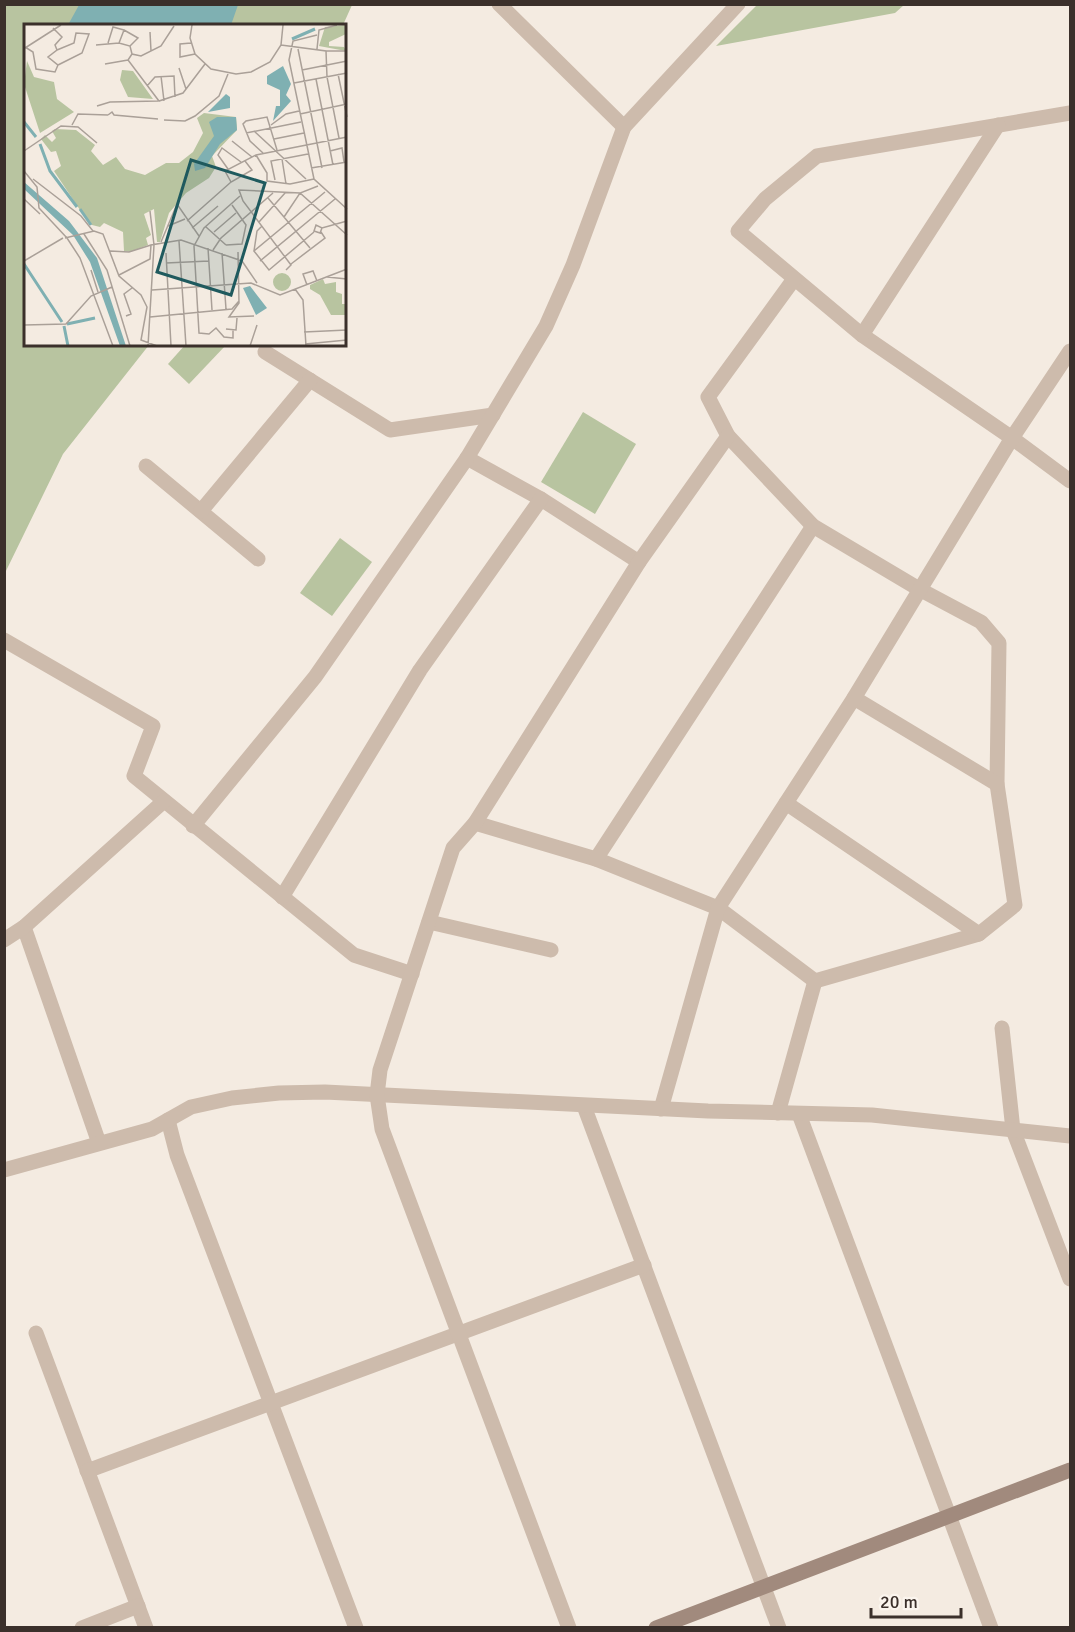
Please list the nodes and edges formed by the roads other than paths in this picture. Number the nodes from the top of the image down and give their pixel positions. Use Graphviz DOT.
graph roads {
  1 [pos="499,4"];
  2 [pos="738,4"];
  3 [pos="1071,113"];
  4 [pos="998,125"];
  5 [pos="624,127"];
  6 [pos="794,279"];
  7 [pos="862,335"];
  8 [pos="1071,351"];
  9 [pos="265,352"];
  10 [pos="310,380"];
  11 [pos="493,415"];
  12 [pos="728,436"];
  13 [pos="1012,438"];
  14 [pos="467,458"];
  15 [pos="146,465"];
  16 [pos="1071,481"];
  17 [pos="541,499"];
  18 [pos="201,511"];
  19 [pos="813,526"];
  20 [pos="258,559"];
  21 [pos="639,562"];
  22 [pos="919,589"];
  23 [pos="4,640"];
  24 [pos="854,698"];
  25 [pos="997,784"];
  26 [pos="164,801"];
  27 [pos="786,802"];
  28 [pos="475,823"];
  29 [pos="194,826"];
  30 [pos="596,859"];
  31 [pos="282,897"];
  32 [pos="718,908"];
  33 [pos="429,922"];
  34 [pos="24,927"];
  35 [pos="979,934"];
  36 [pos="4,940"];
  37 [pos="551,950"];
  38 [pos="412,974"];
  39 [pos="815,981"];
  40 [pos="1002,1028"];
  41 [pos="377,1095"];
  42 [pos="584,1106"];
  43 [pos="661,1109"];
  44 [pos="778,1113"];
  45 [pos="799,1114"];
  46 [pos="168,1120"];
  47 [pos="1013,1130"];
  48 [pos="1071,1136"];
  49 [pos="99,1143"];
  50 [pos="4,1170"];
  51 [pos="644,1265"];
  52 [pos="1071,1279"];
  53 [pos="36,1333"];
  54 [pos="459,1333"];
  55 [pos="271,1403"];
  56 [pos="1071,1470"];
  57 [pos="87,1471"];
  58 [pos="949,1516"];
  59 [pos="764,1587"];
  60 [pos="138,1606"];
  61 [pos="82,1628"];
  62 [pos="146,1628"];
  63 [pos="356,1628"];
  64 [pos="569,1628"];
  65 [pos="656,1628"];
  66 [pos="779,1628"];
  67 [pos="991,1628"];
  1 -- 5 [label="street"];
  2 -- 5 [label="street"];
  3 -- 4 [label="street"];
  4 -- 6 [label="street"];
  4 -- 7 [label="street"];
  5 -- 11 [label="street"];
  6 -- 7 [label="street"];
  6 -- 12 [label="street"];
  7 -- 13 [label="street"];
  8 -- 13 [label="street"];
  9 -- 10 [label="street"];
  10 -- 11 [label="street"];
  10 -- 18 [label="street"];
  11 -- 14 [label="street"];
  12 -- 19 [label="street"];
  12 -- 21 [label="street"];
  13 -- 16 [label="street"];
  13 -- 22 [label="street"];
  14 -- 17 [label="street"];
  14 -- 29 [label="street"];
  15 -- 18 [label="street"];
  17 -- 21 [label="street"];
  17 -- 31 [label="street"];
  18 -- 20 [label="street"];
  19 -- 22 [label="street"];
  19 -- 30 [label="street"];
  21 -- 28 [label="street"];
  22 -- 24 [label="street"];
  22 -- 25 [label="street"];
  23 -- 26 [label="street"];
  24 -- 25 [label="street"];
  24 -- 27 [label="street"];
  25 -- 35 [label="street"];
  26 -- 29 [label="street"];
  26 -- 34 [label="street"];
  27 -- 32 [label="street"];
  27 -- 35 [label="street"];
  28 -- 30 [label="street"];
  28 -- 33 [label="street"];
  29 -- 31 [label="street"];
  30 -- 32 [label="street"];
  31 -- 38 [label="street"];
  32 -- 39 [label="street"];
  32 -- 43 [label="street"];
  33 -- 37 [label="street"];
  33 -- 38 [label="street"];
  34 -- 36 [label="street"];
  34 -- 49 [label="street"];
  35 -- 39 [label="street"];
  38 -- 41 [label="street"];
  39 -- 44 [label="street"];
  40 -- 47 [label="street"];
  41 -- 42 [label="street"];
  41 -- 46 [label="street"];
  41 -- 54 [label="street"];
  42 -- 43 [label="street"];
  42 -- 51 [label="street"];
  43 -- 44 [label="street"];
  44 -- 45 [label="street"];
  45 -- 47 [label="street"];
  45 -- 58 [label="street"];
  46 -- 49 [label="street"];
  46 -- 55 [label="street"];
  47 -- 48 [label="street"];
  47 -- 52 [label="street"];
  49 -- 50 [label="street"];
  51 -- 54 [label="street"];
  51 -- 59 [label="street"];
  53 -- 57 [label="street"];
  54 -- 55 [label="street"];
  54 -- 64 [label="street"];
  55 -- 57 [label="street"];
  55 -- 63 [label="street"];
  56 -- 58 [label="street"];
  57 -- 60 [label="street"];
  58 -- 59 [label="street"];
  58 -- 67 [label="street"];
  59 -- 65 [label="street"];
  59 -- 66 [label="street"];
  60 -- 61 [label="street"];
  60 -- 62 [label="street"];
}
